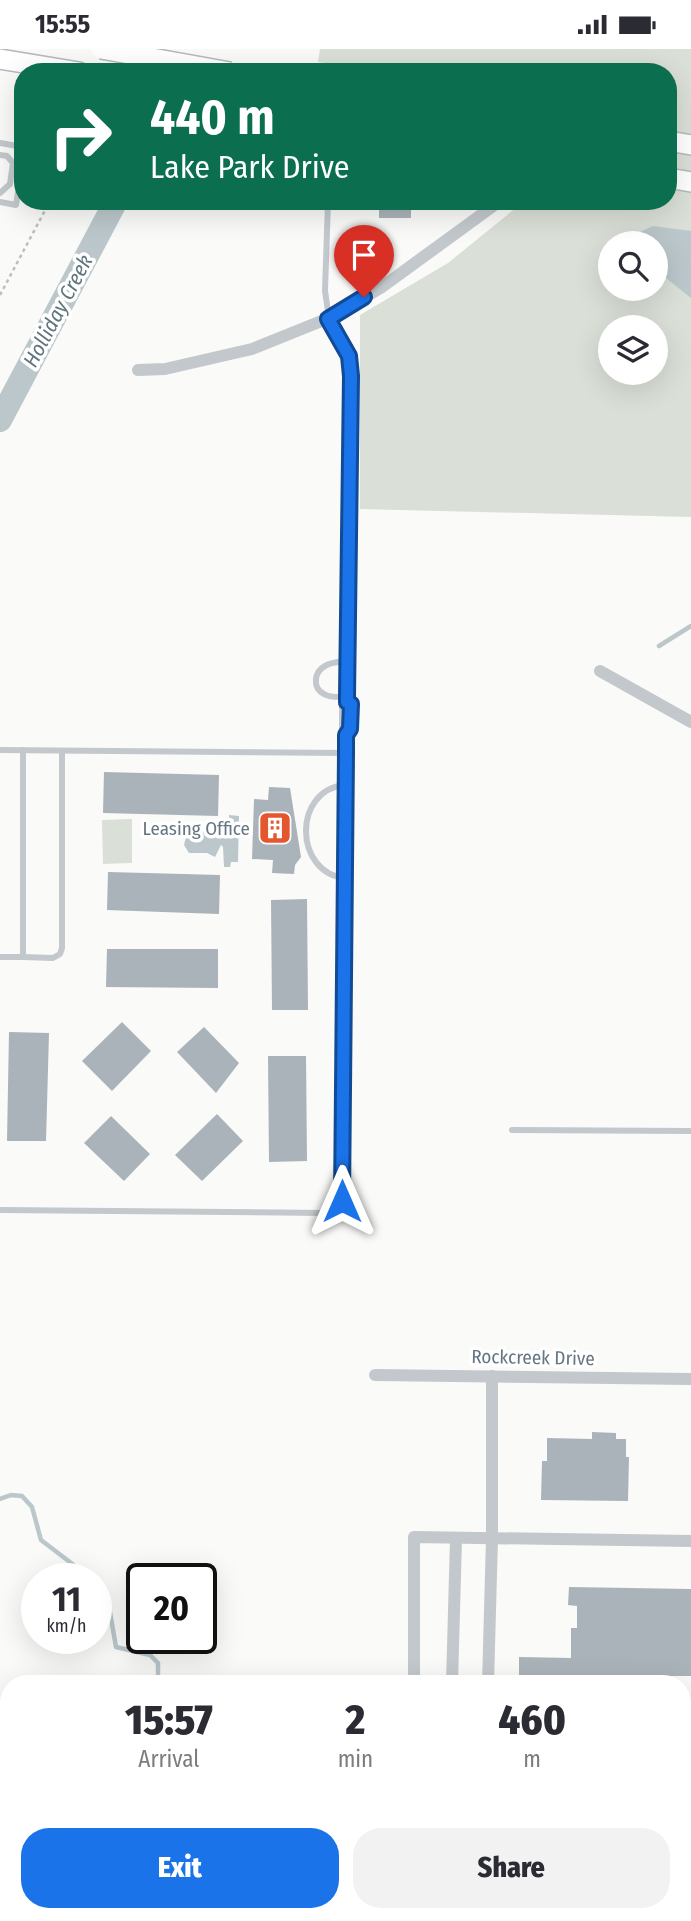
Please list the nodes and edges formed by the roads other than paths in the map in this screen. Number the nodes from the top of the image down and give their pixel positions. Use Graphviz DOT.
graph roads {
  1 [pos="100,49"];
  2 [pos="0,59"];
  3 [pos="25,63"];
  4 [pos="179,63"];
  5 [pos="0,155"];
  6 [pos="0,193"];
  7 [pos="328,210"];
  8 [pos="488,210"];
  9 [pos="328,319"];
  10 [pos="138,370"];
  11 [pos="347,661"];
  12 [pos="600,671"];
  13 [pos="347,699"];
  14 [pos="691,722"];
  15 [pos="0,750"];
  16 [pos="23,750"];
  17 [pos="62,751"];
  18 [pos="346,753"];
  19 [pos="345,785"];
  20 [pos="345,878"];
  21 [pos="0,957"];
  22 [pos="23,957"];
  23 [pos="512,1130"];
  24 [pos="691,1132"];
  25 [pos="0,1210"];
  26 [pos="375,1374"];
  27 [pos="492,1376"];
  28 [pos="691,1379"];
  29 [pos="492,1538"];
  30 [pos="456,1539"];
  31 [pos="691,1541"];
  32 [pos="414,1675"];
  33 [pos="452,1675"];
  34 [pos="488,1675"];
  1 -- 4 [label="main road, bridge"];
  2 -- 3 [label="main road"];
  5 -- 6 [label="lane"];
  7 -- 9 [label="lane"];
  8 -- 9 [label="street"];
  9 -- 10 [label="street"];
  9 -- 11 [label="lane"];
  11 -- 13 [label="lane"];
  11 -- 13 [label="lane"];
  12 -- 14 [label="street"];
  13 -- 18 [label="lane"];
  15 -- 16 [label="lane"];
  16 -- 17 [label="lane"];
  16 -- 22 [label="lane"];
  17 -- 18 [label="lane"];
  17 -- 22 [label="lane"];
  18 -- 19 [label="lane"];
  19 -- 20 [label="lane"];
  19 -- 20 [label="lane"];
  20 -- 25 [label="lane"];
  21 -- 22 [label="lane"];
  23 -- 24 [label="lane"];
  26 -- 27 [label="street, Rockcreek Drive"];
  27 -- 28 [label="street, Rockcreek Drive"];
  27 -- 29 [label="street"];
  29 -- 30 [label="street"];
  29 -- 31 [label="street"];
  29 -- 34 [label="street"];
  30 -- 32 [label="street"];
  30 -- 33 [label="street"];
}
